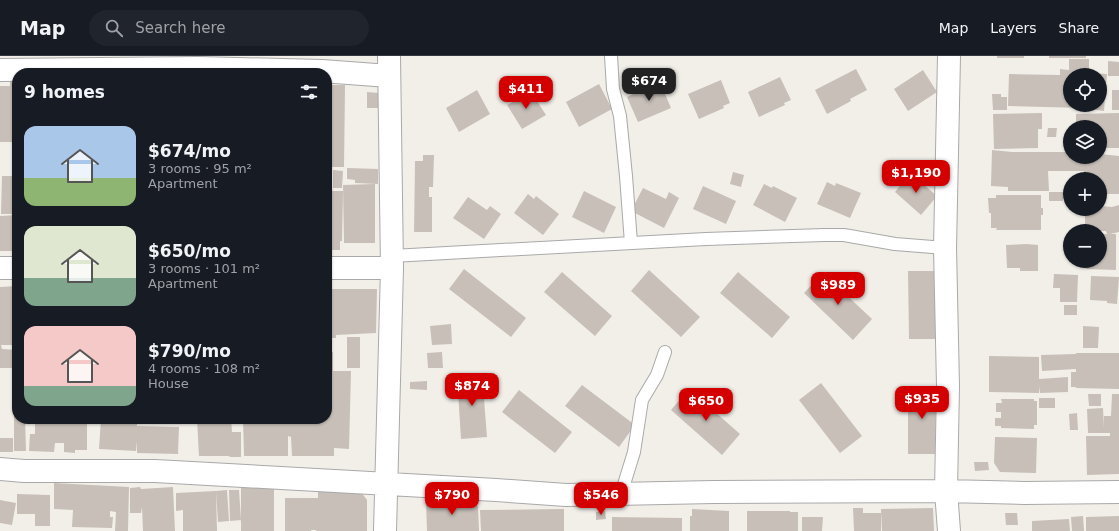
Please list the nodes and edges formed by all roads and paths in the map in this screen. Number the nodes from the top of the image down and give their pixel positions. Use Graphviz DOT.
graph roads {
  1 [pos="612,56"];
  2 [pos="949,56"];
  3 [pos="392,62"];
  4 [pos="0,70"];
  5 [pos="12,70"];
  6 [pos="332,70"];
  7 [pos="631,243"];
  8 [pos="944,248"];
  9 [pos="392,262"];
  10 [pos="0,268"];
  11 [pos="12,268"];
  12 [pos="332,268"];
  13 [pos="665,352"];
  14 [pos="0,469"];
  15 [pos="386,484"];
  16 [pos="946,491"];
  17 [pos="1119,492"];
  18 [pos="620,494"];
  19 [pos="385,531"];
  20 [pos="949,531"];
  1 -- 7 [label="lane"];
  2 -- 8 [label="street"];
  3 -- 6 [label="street"];
  3 -- 9 [label="street"];
  4 -- 5 [label="street"];
  7 -- 8 [label="lane"];
  7 -- 9 [label="lane"];
  8 -- 16 [label="street"];
  9 -- 12 [label="street"];
  9 -- 15 [label="street"];
  10 -- 11 [label="street"];
  13 -- 18 [label="lane"];
  14 -- 15 [label="street"];
  15 -- 18 [label="street"];
  15 -- 19 [label="street"];
  16 -- 17 [label="street"];
  16 -- 18 [label="street"];
  16 -- 20 [label="street"];
}
